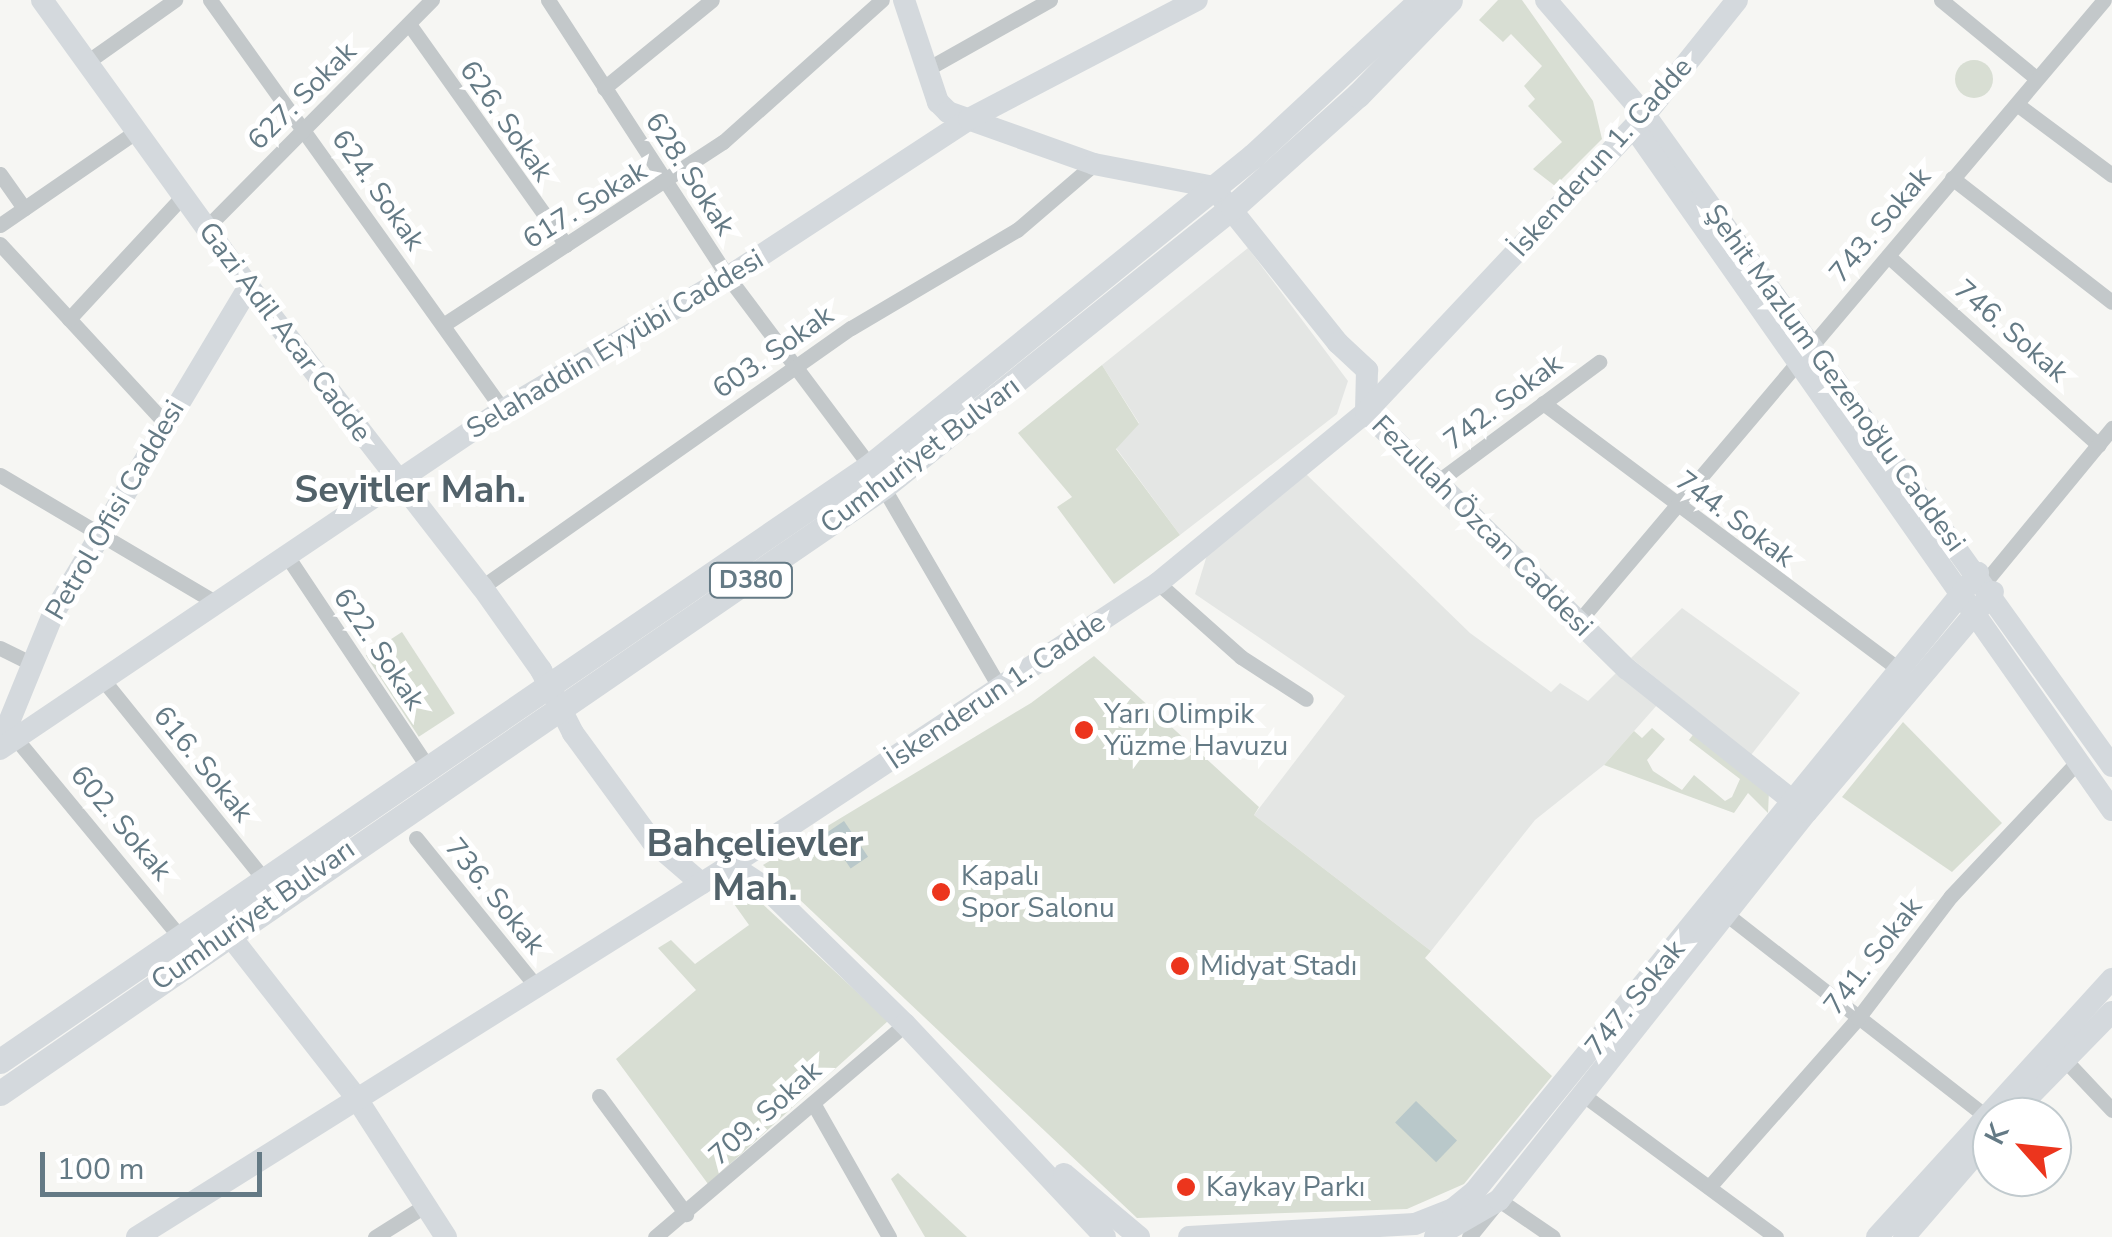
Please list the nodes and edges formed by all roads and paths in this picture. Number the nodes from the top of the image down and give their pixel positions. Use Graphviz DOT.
graph roads {
  1 [pos="42,0"];
  2 [pos="175,0"];
  3 [pos="210,0"];
  4 [pos="432,0"];
  5 [pos="548,0"];
  6 [pos="882,0"];
  7 [pos="904,0"];
  8 [pos="1050,0"];
  9 [pos="1197,0"];
  10 [pos="1421,0"];
  11 [pos="1450,0"];
  12 [pos="1546,0"];
  13 [pos="1737,0"];
  14 [pos="1941,0"];
  15 [pos="2104,0"];
  16 [pos="701,3"];
  17 [pos="409,24"];
  18 [pos="87,62"];
  19 [pos="927,68"];
  20 [pos="2036,78"];
  21 [pos="604,88"];
  22 [pos="2018,105"];
  23 [pos="969,119"];
  24 [pos="1640,121"];
  25 [pos="305,130"];
  26 [pos="138,131"];
  27 [pos="1094,164"];
  28 [pos="0,174"];
  29 [pos="2112,174"];
  30 [pos="1952,178"];
  31 [pos="666,184"];
  32 [pos="1213,187"];
  33 [pos="184,195"];
  34 [pos="1233,207"];
  35 [pos="24,208"];
  36 [pos="0,225"];
  37 [pos="207,227"];
  38 [pos="0,244"];
  39 [pos="566,245"];
  40 [pos="1888,256"];
  41 [pos="728,277"];
  42 [pos="249,287"];
  43 [pos="2112,302"];
  44 [pos="69,318"];
  45 [pos="443,325"];
  46 [pos="1801,354"];
  47 [pos="1599,362"];
  48 [pos="795,366"];
  49 [pos="1543,404"];
  50 [pos="503,410"];
  51 [pos="1366,412"];
  52 [pos="165,422"];
  53 [pos="2112,428"];
  54 [pos="2099,445"];
  55 [pos="0,475"];
  56 [pos="877,476"];
  57 [pos="397,481"];
  58 [pos="1437,482"];
  59 [pos="1678,507"];
  60 [pos="98,537"];
  61 [pos="287,556"];
  62 [pos="1158,583"];
  63 [pos="1986,583"];
  64 [pos="482,587"];
  65 [pos="218,604"];
  66 [pos="1968,605"];
  67 [pos="1579,622"];
  68 [pos="0,648"];
  69 [pos="31,662"];
  70 [pos="1900,670"];
  71 [pos="104,681"];
  72 [pos="549,686"];
  73 [pos="1001,690"];
  74 [pos="1306,699"];
  75 [pos="563,711"];
  76 [pos="5,744"];
  77 [pos="2096,746"];
  78 [pos="2112,766"];
  79 [pos="430,769"];
  80 [pos="1794,802"];
  81 [pos="2112,810"];
  82 [pos="416,838"];
  83 [pos="731,865"];
  84 [pos="263,878"];
  85 [pos="701,883"];
  86 [pos="1726,914"];
  87 [pos="227,932"];
  88 [pos="183,941"];
  89 [pos="2112,979"];
  90 [pos="534,986"];
  91 [pos="2112,1012"];
  92 [pos="1858,1018"];
  93 [pos="906,1024"];
  94 [pos="2064,1060"];
  95 [pos="0,1062"];
  96 [pos="0,1093"];
  97 [pos="1582,1094"];
  98 [pos="355,1096"];
  99 [pos="599,1096"];
  100 [pos="2012,1097"];
  101 [pos="2028,1097"];
  102 [pos="813,1103"];
  103 [pos="2112,1110"];
  104 [pos="1972,1112"];
  105 [pos="1004,1124"];
  106 [pos="1972,1141"];
  107 [pos="1972,1146"];
  108 [pos="1709,1186"];
  109 [pos="1500,1200"];
  110 [pos="426,1205"];
  111 [pos="686,1214"];
  112 [pos="137,1237"];
  113 [pos="375,1237"];
  114 [pos="446,1237"];
  115 [pos="655,1237"];
  116 [pos="888,1237"];
  117 [pos="1105,1237"];
  118 [pos="1139,1237"];
  119 [pos="1189,1237"];
  120 [pos="1435,1237"];
  121 [pos="1469,1237"];
  122 [pos="1553,1237"];
  123 [pos="1776,1237"];
  124 [pos="1877,1237"];
  125 [pos="1904,1237"];
  1 -- 18 [label="street, Gazi Adil Acar Cadde"];
  2 -- 18 [label="street"];
  3 -- 25 [label="street, 624. Sokak"];
  4 -- 17 [label="street, 627. Sokak"];
  5 -- 21 [label="street, 628. Sokak"];
  6 -- 31 [label="street, 617. Sokak"];
  7 -- 19 [label="street"];
  8 -- 19 [label="street"];
  9 -- 23 [label="street, Selahaddin Eyyübi Caddesi"];
  10 -- 32 [label="main road, Cumhuriyet Bulvarı / D380"];
  11 -- 34 [label="main road, Cumhuriyet Bulvarı / D380"];
  12 -- 24 [label="street, Şehit Mazlum Gezenoğlu Caddesi"];
  13 -- 24 [label="street, İskenderun 1. Cadde"];
  14 -- 20 [label="street"];
  15 -- 20 [label="street, 743. Sokak"];
  16 -- 21 [label="street"];
  17 -- 25 [label="street, 627. Sokak"];
  17 -- 39 [label="street, 626. Sokak"];
  18 -- 26 [label="street, Gazi Adil Acar Cadde"];
  19 -- 23 [label="street"];
  20 -- 22 [label="street, 743. Sokak"];
  21 -- 31 [label="street, 628. Sokak"];
  22 -- 29 [label="street"];
  22 -- 30 [label="street, 743. Sokak"];
  23 -- 27 [label="street"];
  23 -- 41 [label="street, Selahaddin Eyyübi Caddesi"];
  24 -- 46 [label="street, Şehit Mazlum Gezenoğlu Caddesi"];
  24 -- 51 [label="street, İskenderun 1. Cadde"];
  25 -- 37 [label="street, 627. Sokak"];
  25 -- 45 [label="street, 624. Sokak"];
  26 -- 33 [label="street, Gazi Adil Acar Cadde"];
  26 -- 35 [label="street"];
  27 -- 32 [label="street"];
  27 -- 48 [label="street, 603. Sokak"];
  28 -- 35 [label="street"];
  30 -- 40 [label="street, 743. Sokak"];
  30 -- 43 [label="street"];
  31 -- 39 [label="street, 617. Sokak"];
  31 -- 41 [label="street, 628. Sokak"];
  32 -- 34 [label="street, Fezullah Özcan Caddesi"];
  32 -- 56 [label="main road, Cumhuriyet Bulvarı / D380"];
  33 -- 37 [label="street, Gazi Adil Acar Cadde"];
  33 -- 44 [label="street"];
  34 -- 51 [label="street, Fezullah Özcan Caddesi"];
  34 -- 56 [label="main road, Cumhuriyet Bulvarı / D380"];
  35 -- 36 [label="street"];
  37 -- 42 [label="street, Gazi Adil Acar Cadde"];
  38 -- 44 [label="street"];
  39 -- 45 [label="street, 617. Sokak"];
  40 -- 46 [label="street, 743. Sokak"];
  40 -- 54 [label="street, 746. Sokak"];
  41 -- 48 [label="street, 628. Sokak"];
  41 -- 50 [label="street, Selahaddin Eyyübi Caddesi"];
  42 -- 52 [label="street, Petrol Ofisi Caddesi"];
  42 -- 57 [label="street, Gazi Adil Acar Cadde"];
  44 -- 52 [label="street"];
  45 -- 50 [label="street, 624. Sokak"];
  46 -- 59 [label="street, 743. Sokak"];
  46 -- 63 [label="street, Şehit Mazlum Gezenoğlu Caddesi"];
  46 -- 66 [label="street, Şehit Mazlum Gezenoğlu Caddesi"];
  47 -- 49 [label="street, 742. Sokak"];
  48 -- 56 [label="street, 628. Sokak"];
  48 -- 64 [label="street, 603. Sokak"];
  49 -- 58 [label="street, 742. Sokak"];
  49 -- 59 [label="street, 744. Sokak"];
  50 -- 57 [label="street, Selahaddin Eyyübi Caddesi"];
  51 -- 58 [label="street, Fezullah Özcan Caddesi"];
  51 -- 62 [label="street, İskenderun 1. Cadde"];
  52 -- 60 [label="street, Petrol Ofisi Caddesi"];
  53 -- 54 [label="street"];
  54 -- 63 [label="street"];
  55 -- 60 [label="street"];
  56 -- 72 [label="main road, Cumhuriyet Bulvarı / D380"];
  56 -- 73 [label="street, 628. Sokak"];
  56 -- 75 [label="main road, Cumhuriyet Bulvarı / D380"];
  57 -- 61 [label="street, Selahaddin Eyyübi Caddesi"];
  57 -- 64 [label="street, Gazi Adil Acar Cadde"];
  58 -- 67 [label="street, Fezullah Özcan Caddesi"];
  59 -- 67 [label="street, 743. Sokak"];
  59 -- 70 [label="street, 744. Sokak"];
  60 -- 65 [label="street"];
  60 -- 69 [label="street, Petrol Ofisi Caddesi"];
  61 -- 65 [label="street, Selahaddin Eyyübi Caddesi"];
  61 -- 79 [label="street, 622. Sokak"];
  62 -- 73 [label="street, İskenderun 1. Cadde"];
  62 -- 74 [label="street"];
  63 -- 66 [label="street"];
  63 -- 77 [label="street, Şehit Mazlum Gezenoğlu Caddesi"];
  64 -- 72 [label="street, Gazi Adil Acar Cadde"];
  65 -- 71 [label="street, Selahaddin Eyyübi Caddesi"];
  66 -- 70 [label="street, 747. Sokak"];
  66 -- 77 [label="street, Şehit Mazlum Gezenoğlu Caddesi"];
  66 -- 86 [label="street"];
  67 -- 80 [label="street, Fezullah Özcan Caddesi"];
  68 -- 69 [label="street"];
  69 -- 76 [label="street, Petrol Ofisi Caddesi"];
  70 -- 80 [label="street, 747. Sokak"];
  71 -- 76 [label="street, Selahaddin Eyyübi Caddesi"];
  71 -- 84 [label="street, 616. Sokak"];
  72 -- 75 [label="street, Gazi Adil Acar Cadde"];
  72 -- 79 [label="main road, Cumhuriyet Bulvarı / D380"];
  73 -- 83 [label="street, İskenderun 1. Cadde"];
  75 -- 85 [label="street, Gazi Adil Acar Cadde"];
  75 -- 87 [label="main road, Cumhuriyet Bulvarı / D380"];
  76 -- 88 [label="street, 602. Sokak"];
  77 -- 78 [label="street, Şehit Mazlum Gezenoğlu Caddesi"];
  77 -- 81 [label="street, Şehit Mazlum Gezenoğlu Caddesi"];
  77 -- 92 [label="street, 741. Sokak"];
  79 -- 84 [label="main road, Cumhuriyet Bulvarı / D380"];
  80 -- 119 [label="street, 747. Sokak"];
  82 -- 90 [label="street, 736. Sokak"];
  83 -- 85 [label="street, İskenderun 1. Cadde"];
  83 -- 93 [label="street"];
  84 -- 88 [label="main road, Cumhuriyet Bulvarı / D380"];
  85 -- 90 [label="street, İskenderun 1. Cadde"];
  86 -- 92 [label="street"];
  86 -- 97 [label="street"];
  87 -- 96 [label="main road, Cumhuriyet Bulvarı / D380"];
  87 -- 98 [label="street"];
  88 -- 95 [label="main road, Cumhuriyet Bulvarı / D380"];
  89 -- 100 [label="street"];
  90 -- 98 [label="street, İskenderun 1. Cadde"];
  91 -- 94 [label="street"];
  92 -- 104 [label="street"];
  92 -- 108 [label="street, 741. Sokak"];
  93 -- 102 [label="street, 709. Sokak"];
  93 -- 105 [label="street"];
  94 -- 101 [label="street"];
  94 -- 103 [label="street"];
  97 -- 108 [label="street"];
  97 -- 109 [label="street"];
  98 -- 110 [label="street"];
  98 -- 112 [label="street, İskenderun 1. Cadde"];
  99 -- 111 [label="street"];
  102 -- 111 [label="street, 709. Sokak"];
  102 -- 116 [label="street"];
  105 -- 117 [label="street"];
  105 -- 118 [label="street"];
  106 -- 124 [label="street"];
  107 -- 125 [label="street"];
  108 -- 123 [label="street"];
  109 -- 120 [label="street"];
  109 -- 121 [label="street"];
  109 -- 122 [label="street"];
  110 -- 113 [label="street"];
  110 -- 114 [label="street"];
  111 -- 115 [label="street, 709. Sokak"];
}
